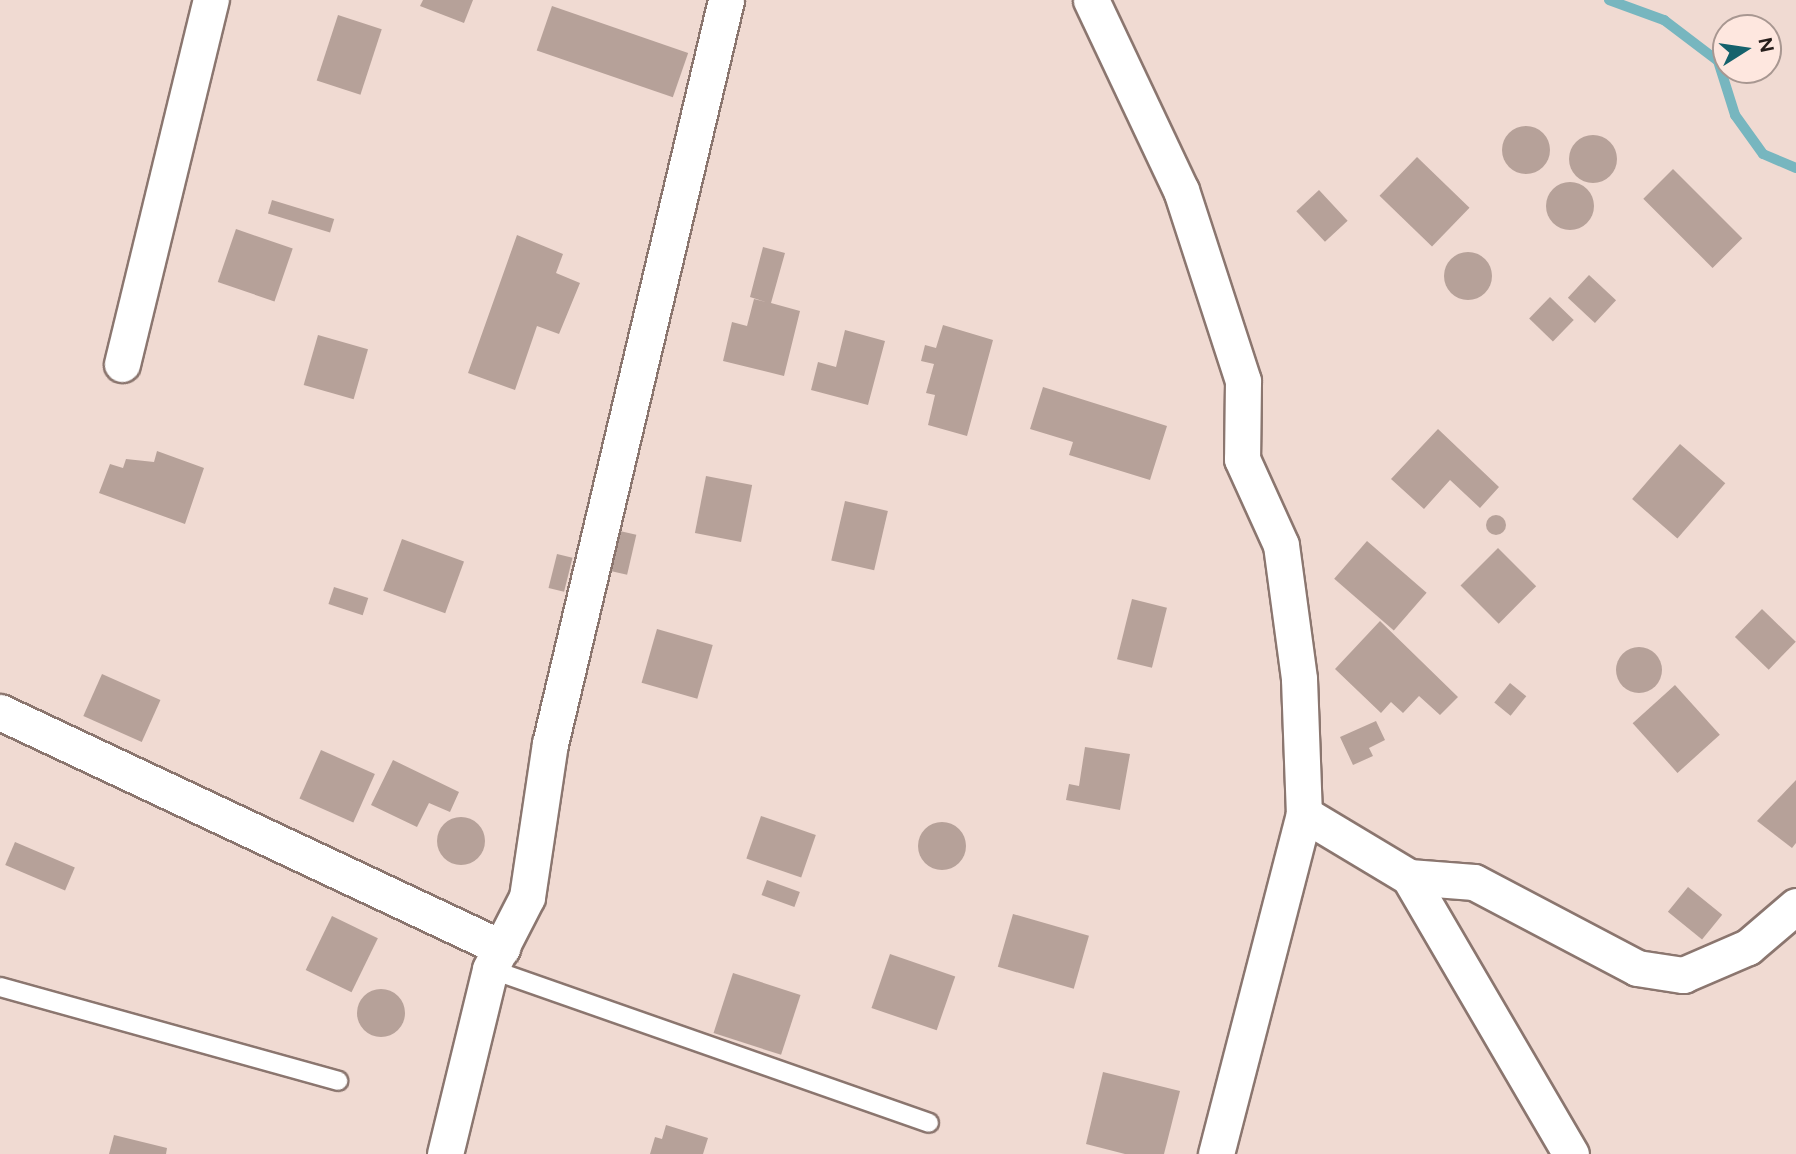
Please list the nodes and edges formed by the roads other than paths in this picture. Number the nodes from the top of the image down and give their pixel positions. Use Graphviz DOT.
graph roads {
  1 [pos="211,0"];
  2 [pos="726,0"];
  3 [pos="1091,0"];
  4 [pos="122,364"];
  5 [pos="0,712"];
  6 [pos="1304,814"];
  7 [pos="1409,877"];
  8 [pos="1796,906"];
  9 [pos="496,959"];
  10 [pos="0,986"];
  11 [pos="338,1081"];
  12 [pos="929,1123"];
  13 [pos="445,1154"];
  14 [pos="1216,1154"];
  15 [pos="1571,1154"];
  1 -- 4 [label="street"];
  2 -- 9 [label="street"];
  3 -- 6 [label="street"];
  5 -- 9 [label="street"];
  6 -- 7 [label="street"];
  6 -- 14 [label="street"];
  7 -- 8 [label="street"];
  7 -- 15 [label="street"];
  9 -- 12 [label="lane"];
  9 -- 13 [label="street"];
  10 -- 11 [label="lane"];
}
